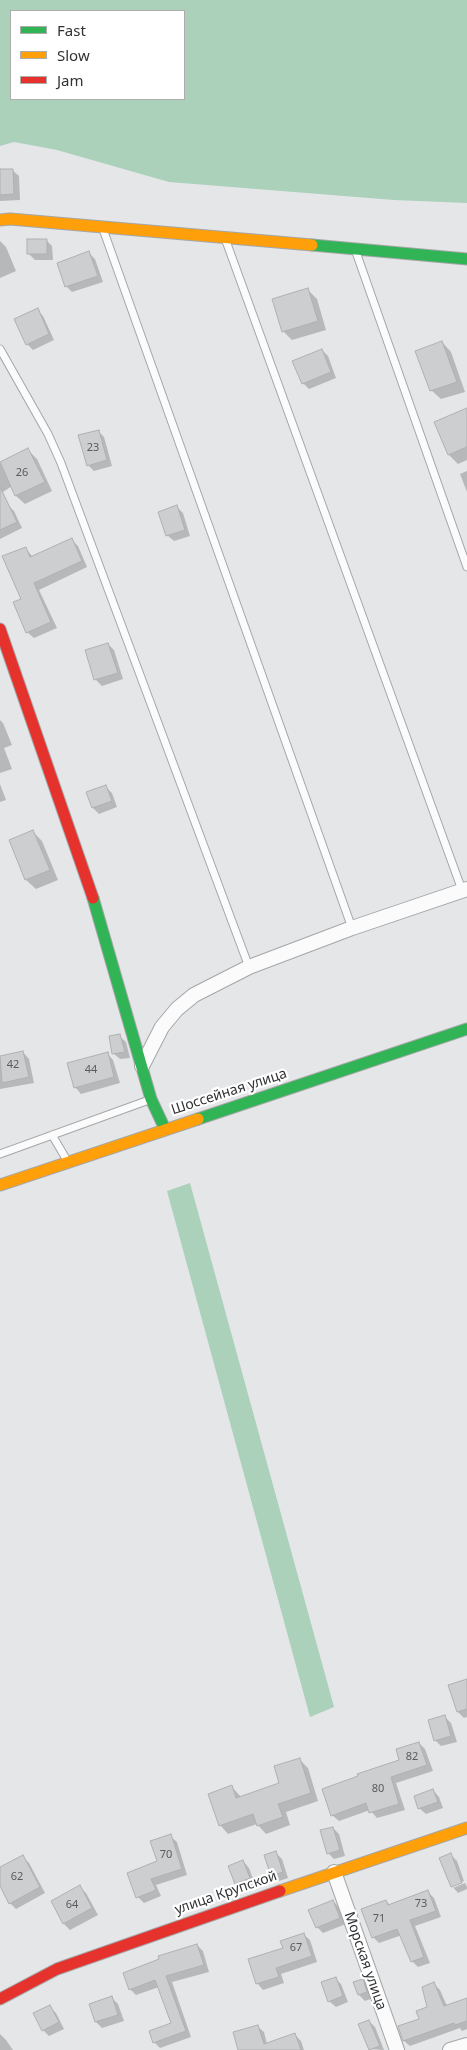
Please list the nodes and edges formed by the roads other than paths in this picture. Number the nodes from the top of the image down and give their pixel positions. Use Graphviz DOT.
graph roads {
  1 [pos="0,220"];
  2 [pos="103,228"];
  3 [pos="225,238"];
  4 [pos="355,249"];
  5 [pos="467,260"];
  6 [pos="0,349"];
  7 [pos="467,567"];
  8 [pos="0,629"];
  9 [pos="465,889"];
  10 [pos="352,928"];
  11 [pos="249,967"];
  12 [pos="467,1029"];
  13 [pos="142,1066"];
  14 [pos="151,1099"];
  15 [pos="165,1129"];
  16 [pos="52,1135"];
  17 [pos="0,1154"];
  18 [pos="68,1162"];
  19 [pos="0,1185"];
  20 [pos="467,1828"];
  21 [pos="334,1872"];
  22 [pos="0,1999"];
  23 [pos="467,2045"];
  24 [pos="397,2050"];
  25 [pos="450,2050"];
  1 -- 2 [label="street"];
  2 -- 3 [label="street"];
  2 -- 10 [label="lane"];
  3 -- 4 [label="street"];
  3 -- 9 [label="lane"];
  4 -- 5 [label="street"];
  4 -- 7 [label="lane"];
  6 -- 11 [label="lane"];
  8 -- 13 [label="street"];
  9 -- 10 [label="street"];
  10 -- 11 [label="street"];
  11 -- 13 [label="street"];
  12 -- 15 [label="street, Шоссейная улица"];
  13 -- 14 [label="street"];
  14 -- 15 [label="street"];
  14 -- 16 [label="lane"];
  15 -- 18 [label="street, Шоссейная улица"];
  16 -- 17 [label="lane"];
  16 -- 18 [label="lane"];
  18 -- 19 [label="street, Шоссейная улица"];
  20 -- 21 [label="street, улица Крупской"];
  21 -- 22 [label="street, улица Крупской"];
  21 -- 24 [label="street, Морская улица"];
  23 -- 25 [label="street"];
}
